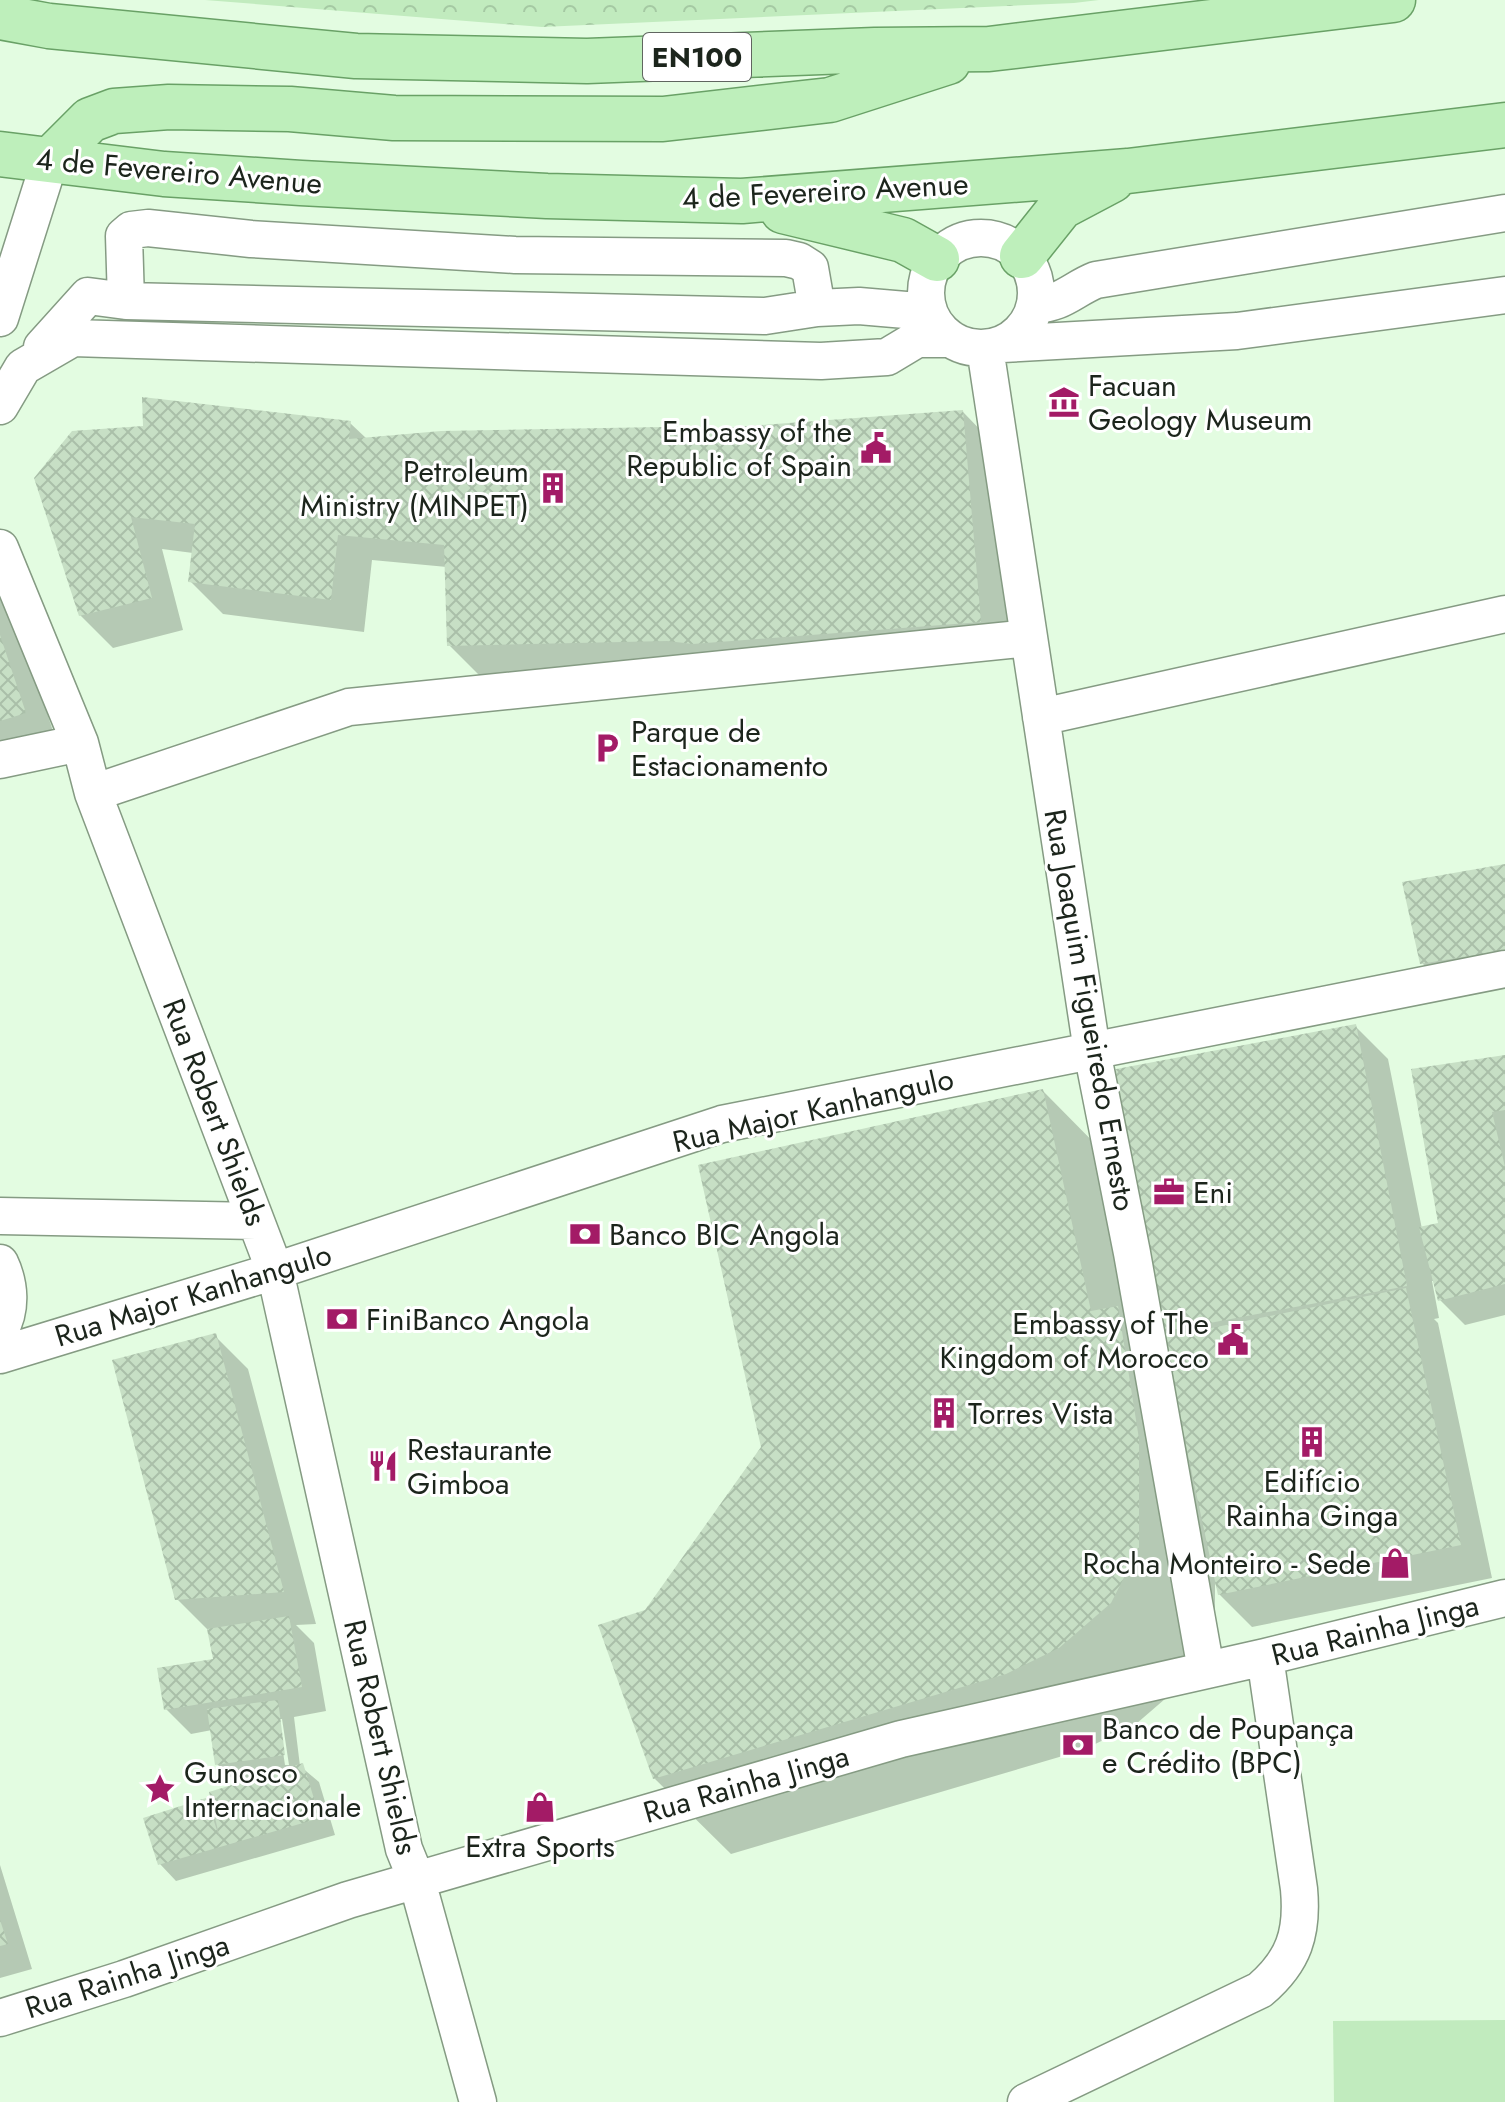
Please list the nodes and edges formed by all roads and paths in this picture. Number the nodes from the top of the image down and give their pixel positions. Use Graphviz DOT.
graph roads {
  1 [pos="1393,0"];
  2 [pos="0,17"];
  3 [pos="0,24"];
  4 [pos="49,26"];
  5 [pos="989,49"];
  6 [pos="1505,125"];
  7 [pos="0,154"];
  8 [pos="50,160"];
  9 [pos="1128,171"];
  10 [pos="742,201"];
  11 [pos="1505,213"];
  12 [pos="1022,256"];
  13 [pos="937,259"];
  14 [pos="1505,295"];
  15 [pos="126,301"];
  16 [pos="1035,304"];
  17 [pos="817,308"];
  18 [pos="0,318"];
  19 [pos="966,336"];
  20 [pos="23,367"];
  21 [pos="0,406"];
  22 [pos="0,548"];
  23 [pos="1505,614"];
  24 [pos="1029,638"];
  25 [pos="1041,717"];
  26 [pos="80,743"];
  27 [pos="0,760"];
  28 [pos="93,793"];
  29 [pos="1505,969"];
  30 [pos="1092,1051"];
  31 [pos="0,1216"];
  32 [pos="256,1221"];
  33 [pos="0,1263"];
  34 [pos="275,1271"];
  35 [pos="0,1330"];
  36 [pos="0,1355"];
  37 [pos="1505,1598"];
  38 [pos="1265,1657"];
  39 [pos="1206,1670"];
  40 [pos="417,1881"];
  41 [pos="0,2018"];
  42 [pos="478,2102"];
  43 [pos="1026,2102"];
  1 -- 5 [label="main road, EN100"];
  2 -- 4 [label="main road, EN100"];
  3 -- 4 [label="main road"];
  4 -- 5 [label="main road, EN100"];
  5 -- 8 [label="main road, EN100"];
  6 -- 9 [label="main road, 4 de Fevereiro Avenue"];
  7 -- 8 [label="main road, 4 de Fevereiro Avenue"];
  8 -- 10 [label="main road, 4 de Fevereiro Avenue"];
  8 -- 18 [label="street"];
  9 -- 10 [label="main road, 4 de Fevereiro Avenue"];
  9 -- 12 [label="main road"];
  10 -- 13 [label="main road"];
  11 -- 16 [label="street"];
  12 -- 13 [label="street"];
  12 -- 16 [label="street"];
  13 -- 19 [label="street"];
  14 -- 19 [label="street"];
  15 -- 17 [label="street"];
  15 -- 17 [label="street"];
  15 -- 20 [label="street"];
  16 -- 19 [label="street"];
  17 -- 19 [label="street"];
  19 -- 20 [label="street"];
  19 -- 24 [label="street, Rua Joaquim Figueiredo Ernesto"];
  20 -- 21 [label="street"];
  22 -- 26 [label="street, Rua Robert Shields"];
  23 -- 25 [label="street"];
  24 -- 25 [label="street, Rua Joaquim Figueiredo Ernesto"];
  24 -- 28 [label="street"];
  25 -- 30 [label="street, Rua Joaquim Figueiredo Ernesto"];
  26 -- 27 [label="street"];
  26 -- 28 [label="street, Rua Robert Shields"];
  28 -- 32 [label="street, Rua Robert Shields"];
  29 -- 30 [label="street, Rua Major Kanhangulo"];
  30 -- 34 [label="street, Rua Major Kanhangulo"];
  30 -- 39 [label="street, Rua Joaquim Figueiredo Ernesto"];
  31 -- 32 [label="street"];
  32 -- 34 [label="street, Rua Robert Shields"];
  33 -- 35 [label="street"];
  34 -- 36 [label="street, Rua Major Kanhangulo"];
  34 -- 40 [label="street, Rua Robert Shields"];
  37 -- 38 [label="street, Rua Rainha Jinga"];
  38 -- 39 [label="street, Rua Rainha Jinga"];
  38 -- 43 [label="street"];
  39 -- 40 [label="street, Rua Rainha Jinga"];
  40 -- 41 [label="street, Rua Rainha Jinga"];
  40 -- 42 [label="street, Rua Robert Shields"];
}
